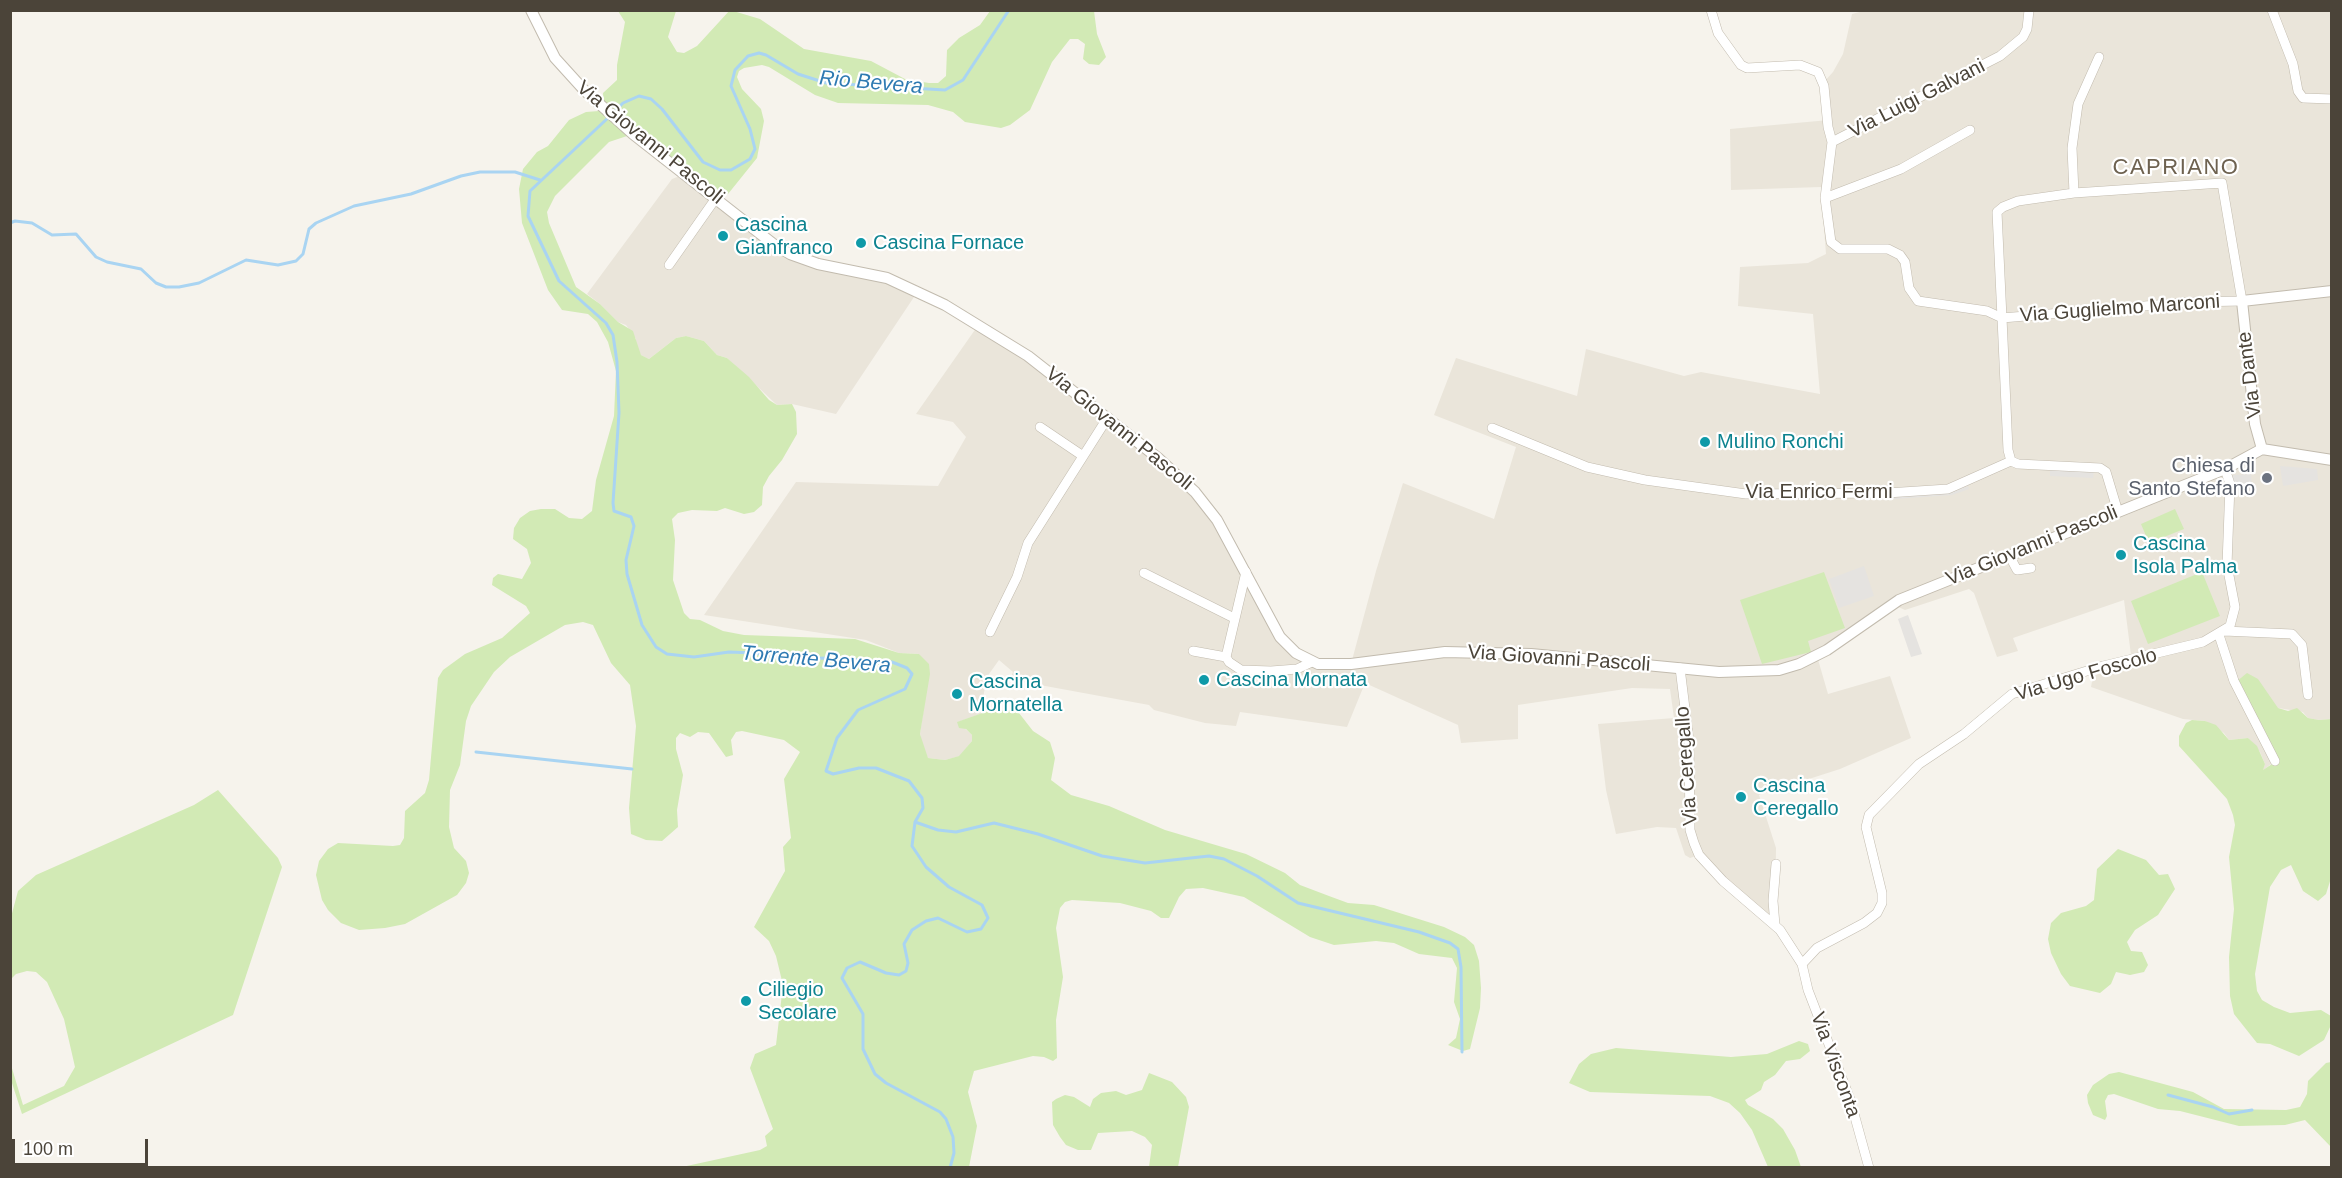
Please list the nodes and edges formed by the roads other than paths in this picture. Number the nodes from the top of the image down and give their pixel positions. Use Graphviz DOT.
graph roads {
  1 [pos="1711,10"];
  2 [pos="2029,10"];
  3 [pos="2272,10"];
  4 [pos="533,15"];
  5 [pos="2099,57"];
  6 [pos="2331,99"];
  7 [pos="1970,130"];
  8 [pos="1832,142"];
  9 [pos="2074,193"];
  10 [pos="716,198"];
  11 [pos="1825,198"];
  12 [pos="669,265"];
  13 [pos="2331,291"];
  14 [pos="2242,301"];
  15 [pos="2002,318"];
  16 [pos="1108,417"];
  17 [pos="1040,427"];
  18 [pos="1492,429"];
  19 [pos="2262,448"];
  20 [pos="1083,456"];
  21 [pos="2331,460"];
  22 [pos="2011,461"];
  23 [pos="2225,469"];
  24 [pos="2118,512"];
  25 [pos="2009,555"];
  26 [pos="2031,568"];
  27 [pos="1246,572"];
  28 [pos="1144,573"];
  29 [pos="1234,618"];
  30 [pos="990,632"];
  31 [pos="2221,633"];
  32 [pos="1193,651"];
  33 [pos="1226,657"];
  34 [pos="1312,662"];
  35 [pos="1680,668"];
  36 [pos="2308,695"];
  37 [pos="2275,761"];
  38 [pos="1776,864"];
  39 [pos="1775,925"];
  40 [pos="1802,964"];
  41 [pos="1869,1167"];
  1 -- 8 [label="street"];
  2 -- 8 [label="street, Via Luigi Galvani"];
  3 -- 6 [label="street"];
  4 -- 10 [label="street, Via Giovanni Pascoli"];
  5 -- 9 [label="street"];
  7 -- 11 [label="street"];
  8 -- 11 [label="street, Via Luigi Galvani"];
  9 -- 14 [label="street"];
  9 -- 15 [label="street"];
  10 -- 12 [label="street"];
  10 -- 16 [label="street, Via Giovanni Pascoli"];
  11 -- 15 [label="street, Via Guglielmo Marconi"];
  13 -- 14 [label="street"];
  14 -- 15 [label="street, Via Guglielmo Marconi"];
  14 -- 19 [label="street, Via Dante"];
  15 -- 22 [label="street"];
  16 -- 20 [label="street"];
  16 -- 27 [label="street, Via Giovanni Pascoli"];
  17 -- 20 [label="street"];
  18 -- 22 [label="street, Via Enrico Fermi"];
  19 -- 21 [label="street"];
  19 -- 23 [label="street, Via Giovanni Pascoli"];
  20 -- 30 [label="street"];
  22 -- 24 [label="street"];
  23 -- 24 [label="street, Via Giovanni Pascoli"];
  23 -- 31 [label="street"];
  24 -- 25 [label="street, Via Giovanni Pascoli"];
  25 -- 26 [label="street"];
  25 -- 35 [label="street, Via Giovanni Pascoli"];
  27 -- 29 [label="street"];
  27 -- 34 [label="street, Via Giovanni Pascoli"];
  28 -- 29 [label="street"];
  29 -- 33 [label="street"];
  31 -- 36 [label="street"];
  31 -- 37 [label="street"];
  31 -- 40 [label="street, Via Ugo Foscolo"];
  32 -- 33 [label="street"];
  33 -- 34 [label="street"];
  34 -- 35 [label="street, Via Giovanni Pascoli"];
  35 -- 39 [label="street, Via Ceregallo"];
  38 -- 39 [label="street"];
  39 -- 40 [label="street, Via Ceregallo"];
  40 -- 41 [label="street, Via Visconta"];
}
